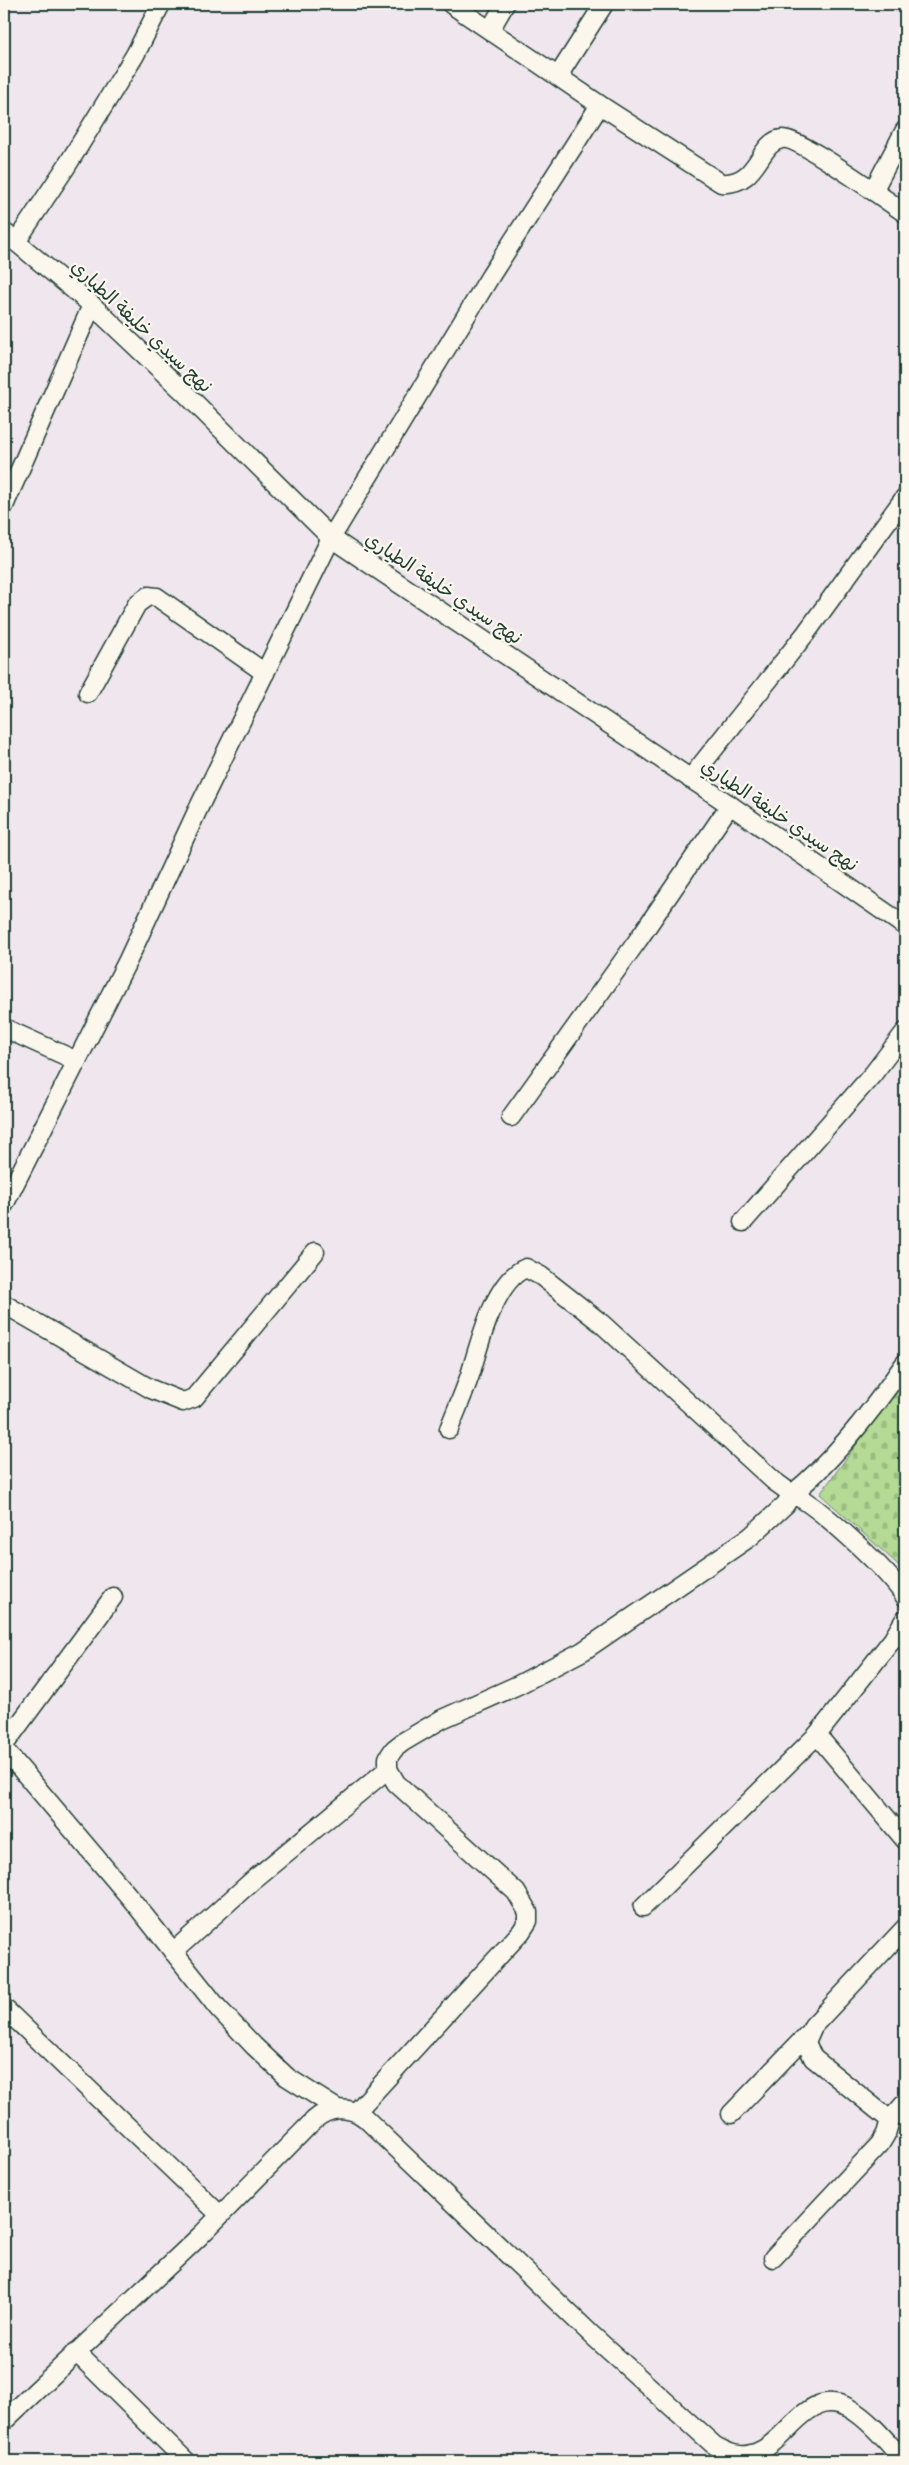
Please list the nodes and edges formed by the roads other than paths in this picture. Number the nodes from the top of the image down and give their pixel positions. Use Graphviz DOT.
graph roads {
  1 [pos="161,4"];
  2 [pos="451,4"];
  3 [pos="505,4"];
  4 [pos="604,4"];
  5 [pos="490,30"];
  6 [pos="558,76"];
  7 [pos="600,105"];
  8 [pos="905,130"];
  9 [pos="873,191"];
  10 [pos="905,213"];
  11 [pos="10,237"];
  12 [pos="92,305"];
  13 [pos="905,497"];
  14 [pos="4,506"];
  15 [pos="331,538"];
  16 [pos="265,673"];
  17 [pos="88,693"];
  18 [pos="690,779"];
  19 [pos="730,805"];
  20 [pos="905,926"];
  21 [pos="4,1028"];
  22 [pos="905,1032"];
  23 [pos="76,1062"];
  24 [pos="512,1117"];
  25 [pos="4,1205"];
  26 [pos="743,1222"];
  27 [pos="315,1252"];
  28 [pos="4,1304"];
  29 [pos="905,1363"];
  30 [pos="449,1429"];
  31 [pos="792,1494"];
  32 [pos="113,1597"];
  33 [pos="905,1597"];
  34 [pos="905,1619"];
  35 [pos="817,1735"];
  36 [pos="4,1745"];
  37 [pos="4,1750"];
  38 [pos="388,1769"];
  39 [pos="905,1840"];
  40 [pos="643,1907"];
  41 [pos="905,1928"];
  42 [pos="173,1952"];
  43 [pos="4,2008"];
  44 [pos="807,2035"];
  45 [pos="905,2104"];
  46 [pos="336,2108"];
  47 [pos="357,2112"];
  48 [pos="731,2114"];
  49 [pos="890,2120"];
  50 [pos="220,2215"];
  51 [pos="773,2258"];
  52 [pos="76,2352"];
  53 [pos="4,2421"];
  54 [pos="754,2456"];
  55 [pos="186,2461"];
  56 [pos="904,2461"];
  1 -- 11 [label="street"];
  2 -- 5 [label="street"];
  3 -- 5 [label="street"];
  4 -- 6 [label="street"];
  5 -- 6 [label="street"];
  6 -- 7 [label="street"];
  7 -- 9 [label="street"];
  7 -- 15 [label="street"];
  8 -- 9 [label="street"];
  9 -- 10 [label="street"];
  11 -- 12 [label="street, نهج سيدي خليفة الطياري"];
  12 -- 14 [label="street"];
  12 -- 15 [label="street, نهج سيدي خليفة الطياري"];
  13 -- 18 [label="street"];
  15 -- 16 [label="street"];
  15 -- 18 [label="street, نهج سيدي خليفة الطياري"];
  16 -- 17 [label="street"];
  16 -- 23 [label="street"];
  18 -- 19 [label="street, نهج سيدي خليفة الطياري"];
  19 -- 20 [label="street, نهج سيدي خليفة الطياري"];
  19 -- 24 [label="street"];
  21 -- 23 [label="street"];
  22 -- 26 [label="street"];
  23 -- 25 [label="street"];
  27 -- 28 [label="street"];
  29 -- 31 [label="street"];
  30 -- 31 [label="street"];
  31 -- 33 [label="street"];
  31 -- 38 [label="street"];
  32 -- 36 [label="street"];
  34 -- 35 [label="street"];
  35 -- 39 [label="street"];
  35 -- 40 [label="street"];
  37 -- 42 [label="street"];
  38 -- 42 [label="street"];
  38 -- 47 [label="street"];
  41 -- 44 [label="street"];
  42 -- 46 [label="street"];
  43 -- 50 [label="street"];
  44 -- 48 [label="street"];
  44 -- 49 [label="street"];
  45 -- 49 [label="street"];
  46 -- 47 [label="street"];
  46 -- 50 [label="street"];
  47 -- 54 [label="street"];
  49 -- 51 [label="street"];
  50 -- 52 [label="street"];
  52 -- 53 [label="street"];
  52 -- 55 [label="street"];
  54 -- 56 [label="street"];
}
